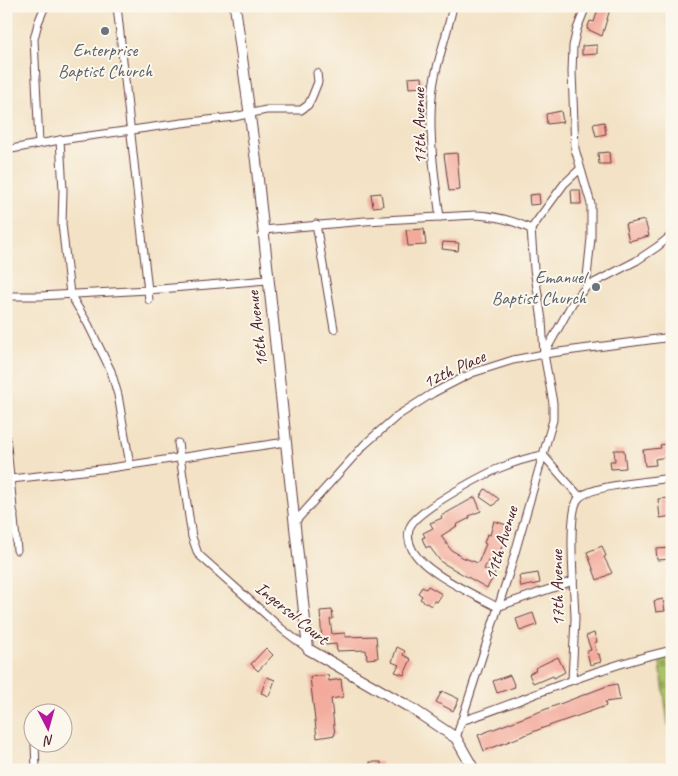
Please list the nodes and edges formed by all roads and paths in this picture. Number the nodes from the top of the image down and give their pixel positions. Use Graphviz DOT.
graph roads {
  1 [pos="117,6"];
  2 [pos="235,6"];
  3 [pos="453,6"];
  4 [pos="586,6"];
  5 [pos="43,10"];
  6 [pos="317,73"];
  7 [pos="249,114"];
  8 [pos="130,130"];
  9 [pos="60,140"];
  10 [pos="39,143"];
  11 [pos="6,150"];
  12 [pos="580,169"];
  13 [pos="440,217"];
  14 [pos="316,224"];
  15 [pos="531,229"];
  16 [pos="263,230"];
  17 [pos="672,235"];
  18 [pos="268,280"];
  19 [pos="586,287"];
  20 [pos="148,290"];
  21 [pos="70,294"];
  22 [pos="6,296"];
  23 [pos="149,300"];
  24 [pos="334,329"];
  25 [pos="672,337"];
  26 [pos="544,354"];
  27 [pos="6,436"];
  28 [pos="286,442"];
  29 [pos="178,443"];
  30 [pos="543,455"];
  31 [pos="179,458"];
  32 [pos="130,465"];
  33 [pos="672,478"];
  34 [pos="11,479"];
  35 [pos="580,497"];
  36 [pos="10,515"];
  37 [pos="295,522"];
  38 [pos="17,550"];
  39 [pos="573,581"];
  40 [pos="497,607"];
  41 [pos="308,649"];
  42 [pos="672,650"];
  43 [pos="572,680"];
  44 [pos="461,721"];
  45 [pos="456,738"];
  46 [pos="35,754"];
  47 [pos="36,770"];
  48 [pos="474,770"];
  1 -- 8 [label="street"];
  2 -- 7 [label="street, 16th Avenue"];
  3 -- 13 [label="street, 17th Avenue"];
  4 -- 12 [label="street"];
  5 -- 10 [label="street"];
  6 -- 7 [label="street"];
  7 -- 8 [label="street"];
  7 -- 16 [label="street, 16th Avenue"];
  8 -- 9 [label="street"];
  8 -- 20 [label="street"];
  9 -- 10 [label="street"];
  9 -- 21 [label="street"];
  10 -- 11 [label="street"];
  12 -- 15 [label="street"];
  12 -- 19 [label="street"];
  13 -- 14 [label="street"];
  13 -- 15 [label="street"];
  14 -- 16 [label="street"];
  14 -- 24 [label="street"];
  15 -- 26 [label="street"];
  16 -- 18 [label="street, 16th Avenue"];
  17 -- 19 [label="street"];
  18 -- 20 [label="street"];
  18 -- 28 [label="street, 16th Avenue"];
  19 -- 26 [label="street"];
  20 -- 21 [label="street"];
  20 -- 23 [label="street"];
  21 -- 22 [label="street"];
  21 -- 32 [label="street"];
  25 -- 26 [label="street, 12th Place"];
  26 -- 30 [label="street, 11th Avenue"];
  26 -- 37 [label="street, 12th Place"];
  27 -- 34 [label="street"];
  28 -- 31 [label="street"];
  28 -- 37 [label="street, 16th Avenue"];
  29 -- 31 [label="street, Ingersol Court"];
  30 -- 35 [label="street"];
  30 -- 40 [label="street, 11th Avenue"];
  30 -- 40 [label="street"];
  31 -- 32 [label="street"];
  31 -- 41 [label="street, Ingersol Court"];
  32 -- 34 [label="street"];
  33 -- 35 [label="street"];
  34 -- 36 [label="street"];
  35 -- 39 [label="street, 17th Avenue"];
  36 -- 38 [label="street"];
  37 -- 41 [label="street, 16th Avenue"];
  39 -- 40 [label="street"];
  39 -- 43 [label="street, 17th Avenue"];
  40 -- 44 [label="street, 11th Avenue"];
  41 -- 45 [label="street, Ingersol Court"];
  42 -- 43 [label="street"];
  43 -- 44 [label="street"];
  44 -- 45 [label="street, 11th Avenue"];
  45 -- 48 [label="street"];
  46 -- 47 [label="street"];
}
